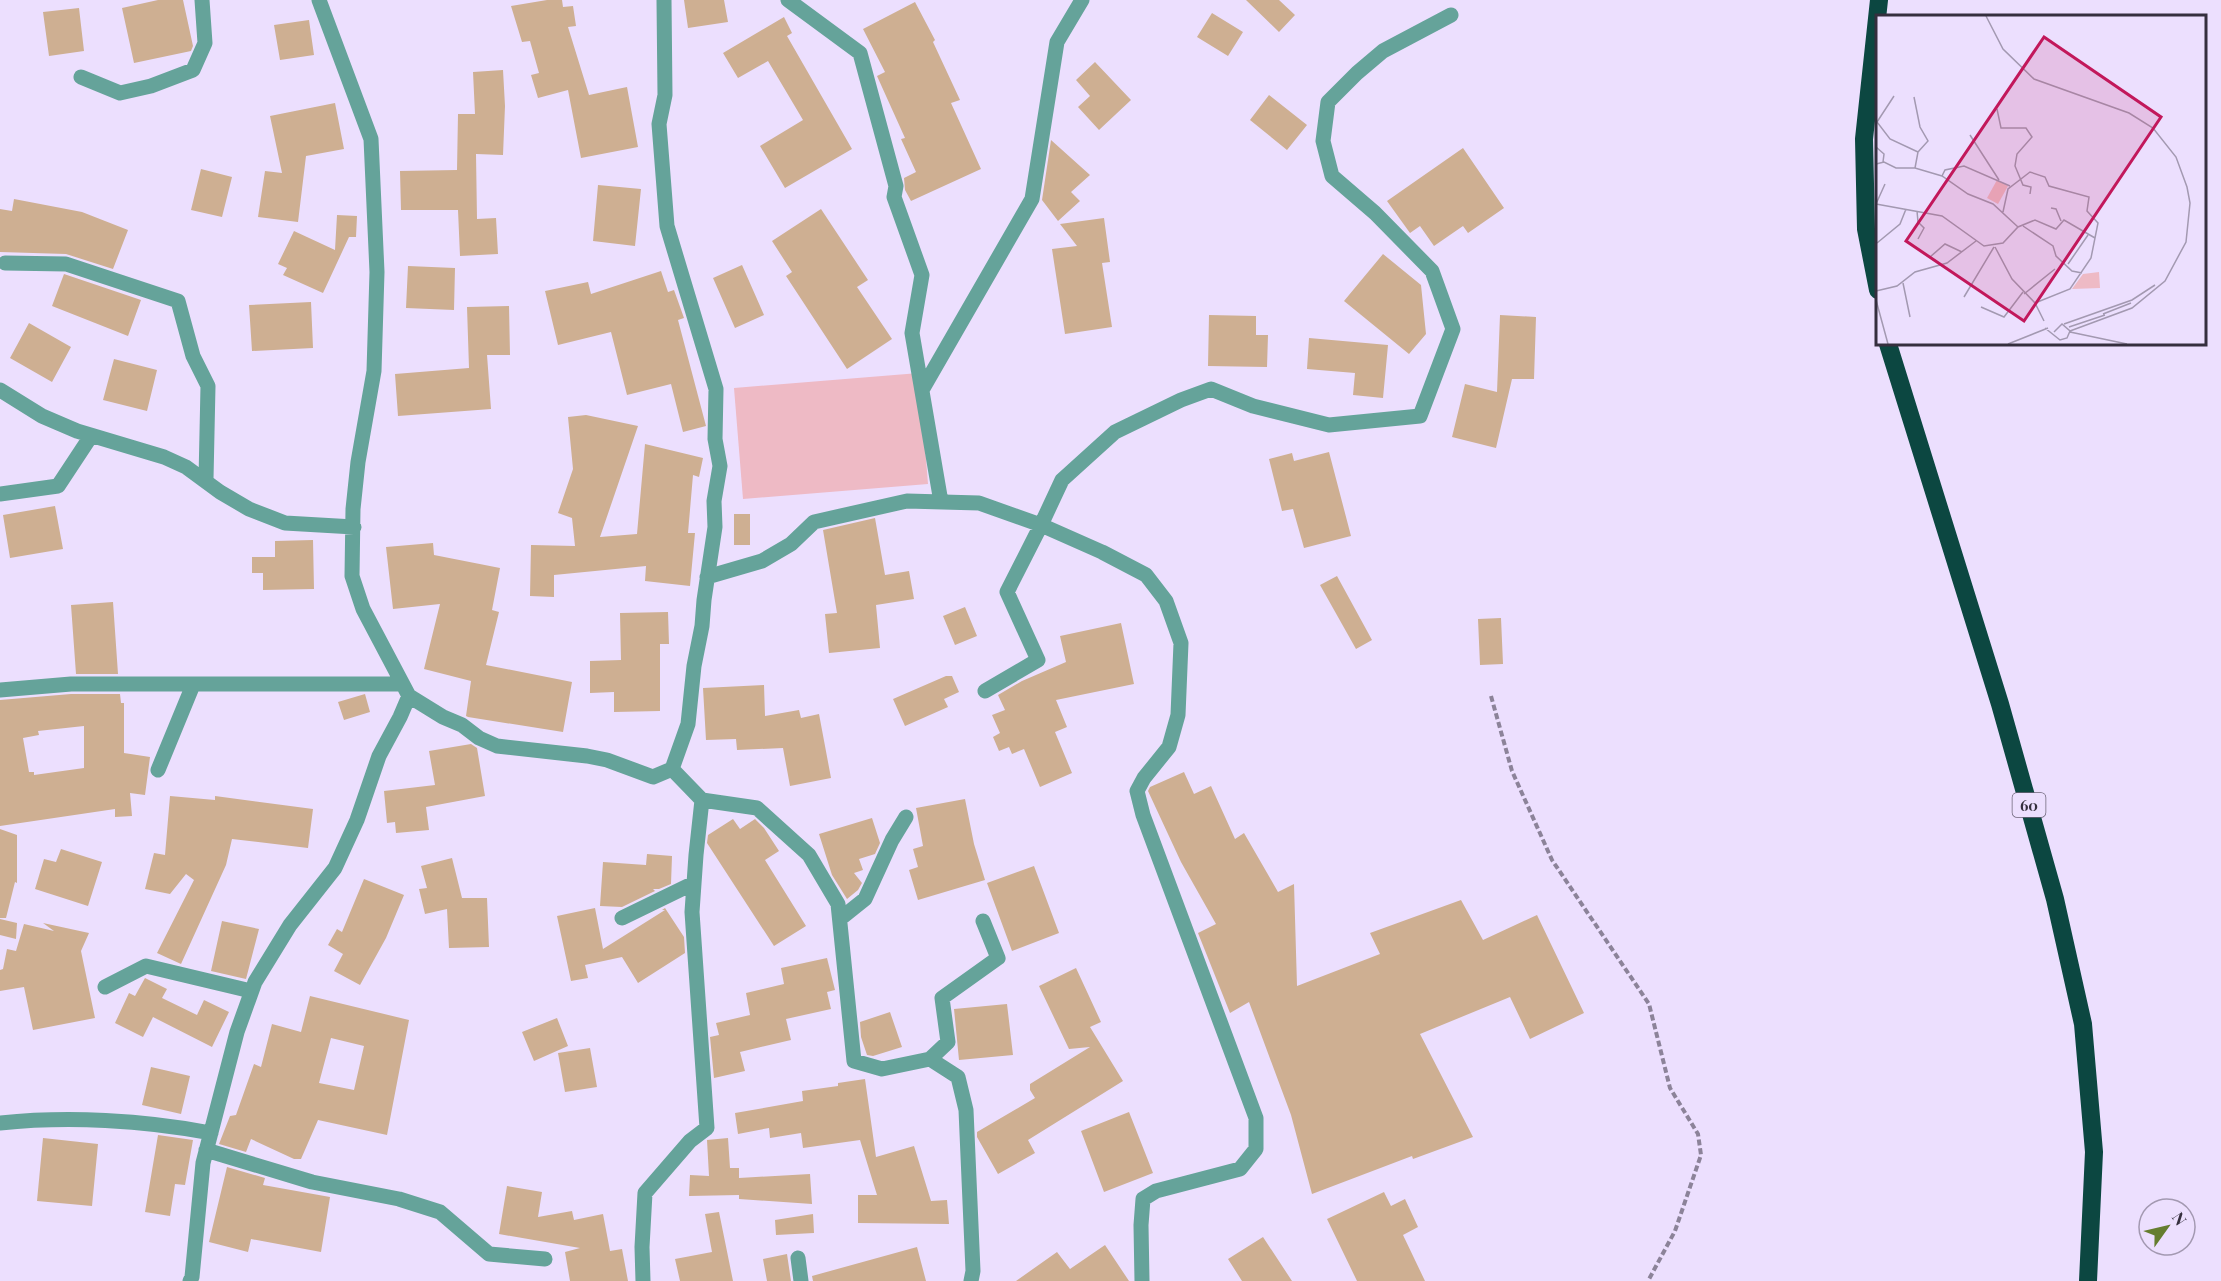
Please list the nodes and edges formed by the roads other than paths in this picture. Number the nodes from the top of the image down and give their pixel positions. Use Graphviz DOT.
graph roads {
  1 [pos="202,0"];
  2 [pos="319,0"];
  3 [pos="664,0"];
  4 [pos="788,0"];
  5 [pos="1082,0"];
  6 [pos="1879,0"];
  7 [pos="1451,15"];
  8 [pos="1877,15"];
  9 [pos="1876,28"];
  10 [pos="81,77"];
  11 [pos="5,263"];
  12 [pos="1876,280"];
  13 [pos="1888,345"];
  14 [pos="0,390"];
  15 [pos="922,390"];
  16 [pos="91,436"];
  17 [pos="206,479"];
  18 [pos="0,494"];
  19 [pos="941,502"];
  20 [pos="1041,525"];
  21 [pos="354,527"];
  22 [pos="707,577"];
  23 [pos="193,686"];
  24 [pos="0,690"];
  25 [pos="405,690"];
  26 [pos="985,691"];
  27 [pos="672,769"];
  28 [pos="158,770"];
  29 [pos="702,800"];
  30 [pos="906,817"];
  31 [pos="694,882"];
  32 [pos="622,918"];
  33 [pos="840,919"];
  34 [pos="983,921"];
  35 [pos="105,987"];
  36 [pos="251,991"];
  37 [pos="930,1059"];
  38 [pos="0,1123"];
  39 [pos="211,1132"];
  40 [pos="206,1150"];
  41 [pos="798,1257"];
  42 [pos="545,1259"];
  43 [pos="193,1280"];
  44 [pos="644,1281"];
  45 [pos="801,1281"];
  46 [pos="971,1281"];
  47 [pos="1142,1281"];
  48 [pos="2088,1281"];
  1 -- 10 [label="street"];
  2 -- 21 [label="street"];
  3 -- 22 [label="street"];
  4 -- 15 [label="street"];
  5 -- 15 [label="street"];
  6 -- 8 [label="highway"];
  7 -- 20 [label="street"];
  9 -- 12 [label="highway"];
  11 -- 17 [label="street"];
  13 -- 48 [label="highway, 60"];
  14 -- 16 [label="street"];
  15 -- 19 [label="street"];
  16 -- 17 [label="street"];
  16 -- 18 [label="street"];
  17 -- 21 [label="street"];
  19 -- 20 [label="street"];
  19 -- 22 [label="street"];
  20 -- 26 [label="street"];
  20 -- 47 [label="street"];
  21 -- 25 [label="street"];
  22 -- 27 [label="street"];
  23 -- 24 [label="street"];
  23 -- 25 [label="street"];
  23 -- 28 [label="street"];
  25 -- 27 [label="street"];
  25 -- 36 [label="street"];
  27 -- 29 [label="street"];
  29 -- 31 [label="street"];
  29 -- 33 [label="street"];
  30 -- 33 [label="street"];
  31 -- 32 [label="street"];
  31 -- 44 [label="street"];
  33 -- 37 [label="street"];
  34 -- 37 [label="street"];
  35 -- 36 [label="street"];
  36 -- 39 [label="street"];
  37 -- 46 [label="street"];
  38 -- 39 [label="street"];
  39 -- 40 [label="street"];
  40 -- 42 [label="street"];
  40 -- 43 [label="street"];
  41 -- 45 [label="street"];
}
